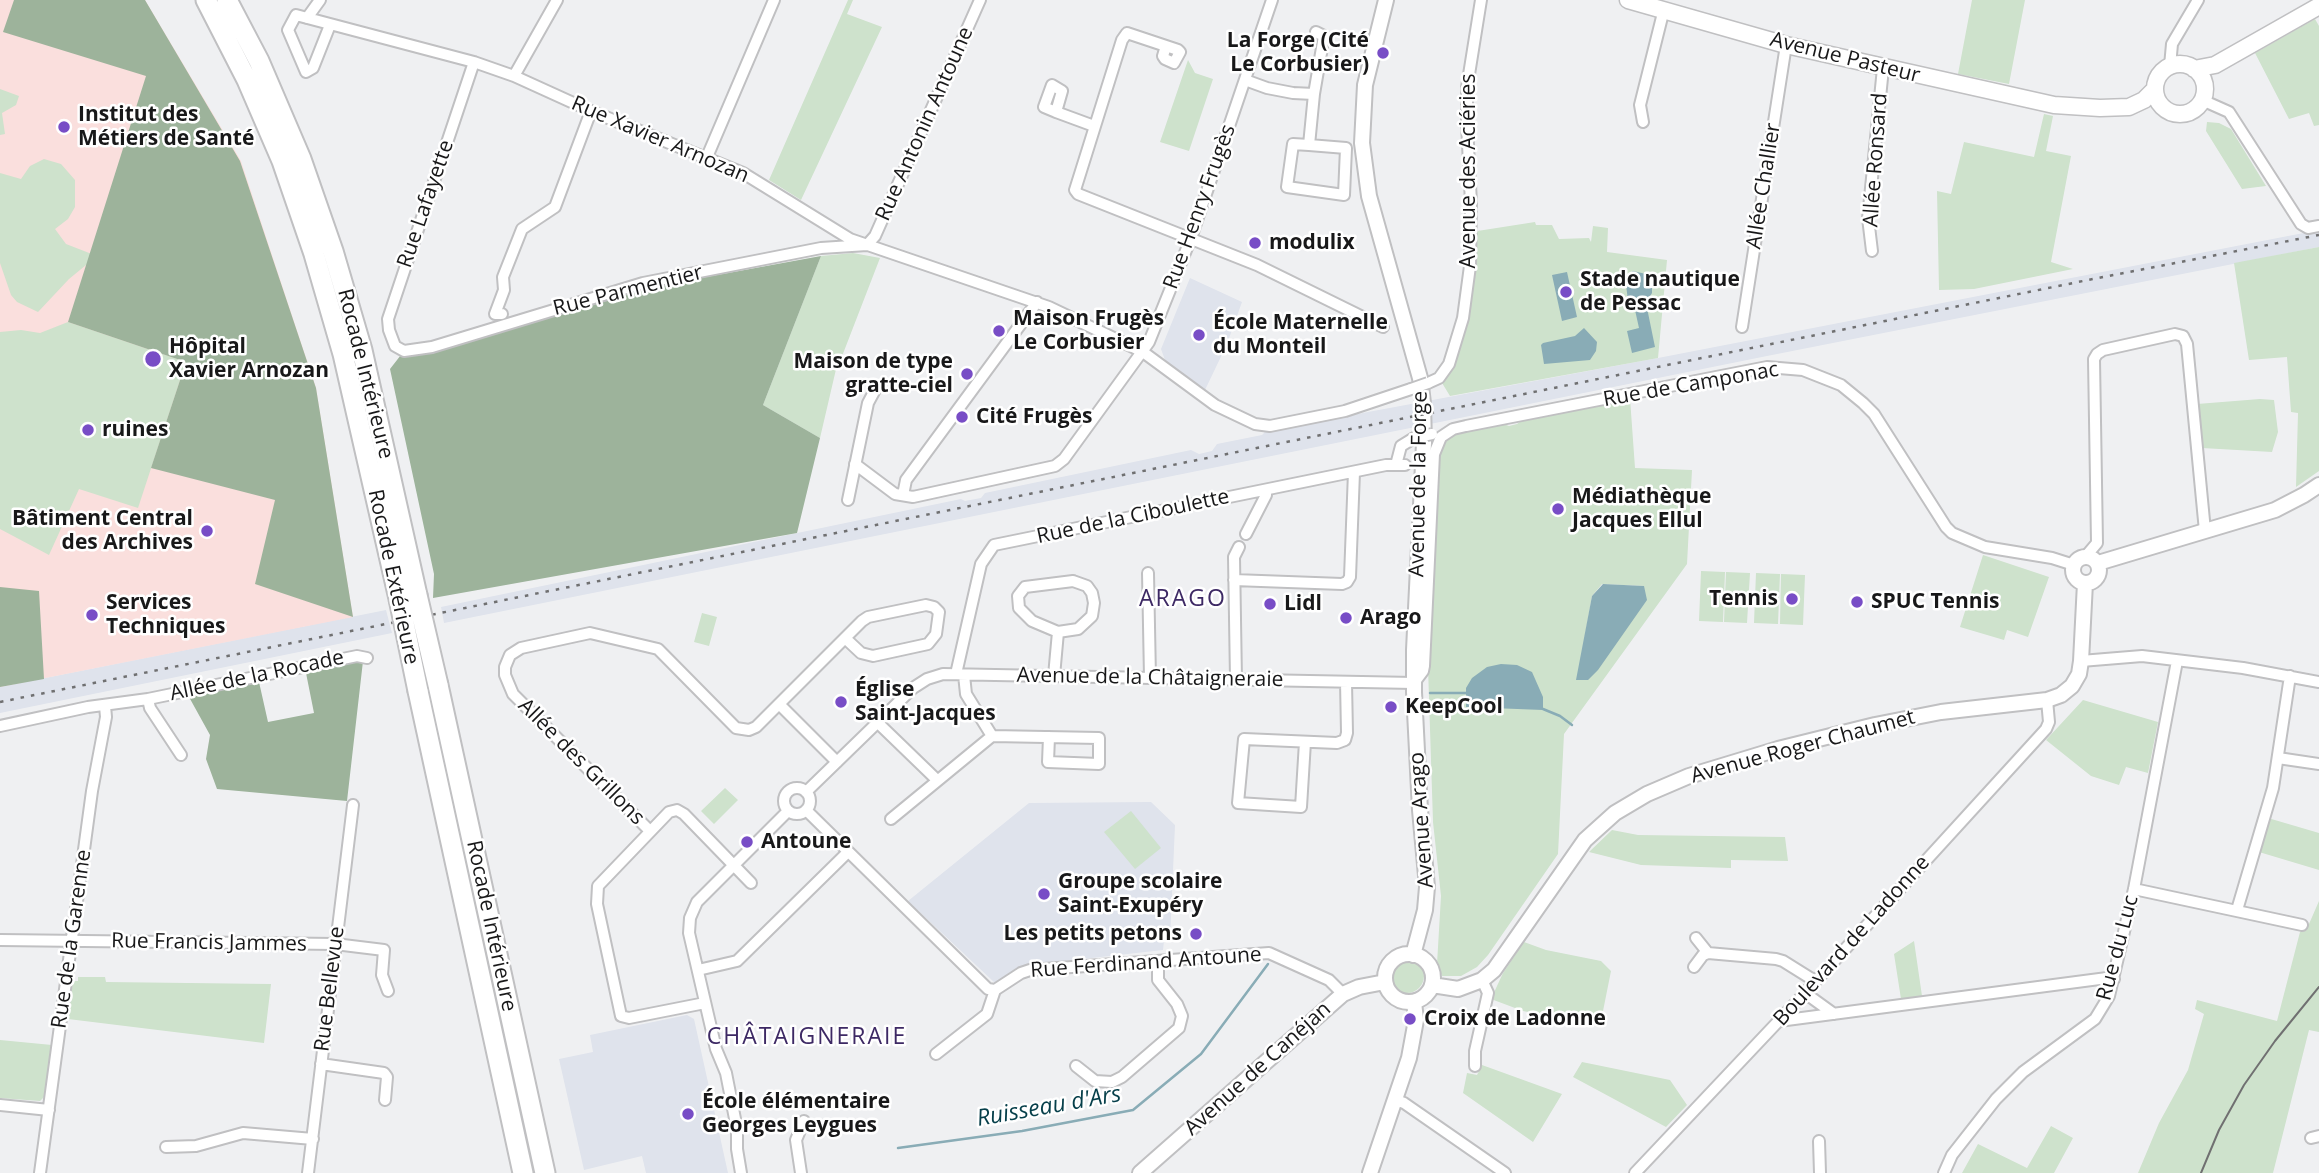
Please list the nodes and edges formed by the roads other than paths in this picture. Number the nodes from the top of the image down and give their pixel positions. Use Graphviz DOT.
graph roads {
  1 [pos="206,0"];
  2 [pos="228,0"];
  3 [pos="320,0"];
  4 [pos="557,0"];
  5 [pos="774,0"];
  6 [pos="980,0"];
  7 [pos="1272,0"];
  8 [pos="1386,0"];
  9 [pos="1481,0"];
  10 [pos="1628,0"];
  11 [pos="2199,0"];
  12 [pos="2319,6"];
  13 [pos="1664,9"];
  14 [pos="307,18"];
  15 [pos="330,25"];
  16 [pos="1315,32"];
  17 [pos="1786,45"];
  18 [pos="1166,46"];
  19 [pos="474,62"];
  20 [pos="2170,66"];
  21 [pos="1883,68"];
  22 [pos="2198,75"];
  23 [pos="514,76"];
  24 [pos="1245,80"];
  25 [pos="2155,89"];
  26 [pos="1314,94"];
  27 [pos="2202,100"];
  28 [pos="2064,107"];
  29 [pos="2164,108"];
  30 [pos="591,111"];
  31 [pos="1056,112"];
  32 [pos="1643,122"];
  33 [pos="1094,126"];
  34 [pos="1309,145"];
  35 [pos="707,157"];
  36 [pos="2314,227"];
  37 [pos="1191,238"];
  38 [pos="867,245"];
  39 [pos="1872,251"];
  40 [pos="1037,302"];
  41 [pos="502,314"];
  42 [pos="1383,327"];
  43 [pos="1742,327"];
  44 [pos="395,345"];
  45 [pos="1143,352"];
  46 [pos="1439,378"];
  47 [pos="875,390"];
  48 [pos="1437,436"];
  49 [pos="855,464"];
  50 [pos="1401,465"];
  51 [pos="1354,472"];
  52 [pos="2319,485"];
  53 [pos="1265,490"];
  54 [pos="903,495"];
  55 [pos="848,500"];
  56 [pos="2205,531"];
  57 [pos="1246,534"];
  58 [pos="1239,547"];
  59 [pos="2092,559"];
  60 [pos="2074,565"];
  61 [pos="1148,573"];
  62 [pos="1234,580"];
  63 [pos="2085,583"];
  64 [pos="408,597"];
  65 [pos="1058,632"];
  66 [pos="845,638"];
  67 [pos="367,658"];
  68 [pos="2177,661"];
  69 [pos="2081,662"];
  70 [pos="960,674"];
  71 [pos="1054,676"];
  72 [pos="2290,676"];
  73 [pos="1150,678"];
  74 [pos="1236,680"];
  75 [pos="1346,682"];
  76 [pos="2319,682"];
  77 [pos="1414,683"];
  78 [pos="148,699"];
  79 [pos="2047,700"];
  80 [pos="779,705"];
  81 [pos="105,706"];
  82 [pos="877,722"];
  83 [pos="0,726"];
  84 [pos="992,736"];
  85 [pos="1049,737"];
  86 [pos="1305,741"];
  87 [pos="181,755"];
  88 [pos="2278,758"];
  89 [pos="837,762"];
  90 [pos="2319,764"];
  91 [pos="937,780"];
  92 [pos="806,792"];
  93 [pos="353,805"];
  94 [pos="806,810"];
  95 [pos="788,811"];
  96 [pos="891,819"];
  97 [pos="650,831"];
  98 [pos="848,852"];
  99 [pos="734,865"];
  100 [pos="751,883"];
  101 [pos="2134,889"];
  102 [pos="2237,910"];
  103 [pos="2302,925"];
  104 [pos="1696,938"];
  105 [pos="0,940"];
  106 [pos="71,941"];
  107 [pos="335,944"];
  108 [pos="1707,953"];
  109 [pos="1413,954"];
  110 [pos="1158,962"];
  111 [pos="1694,967"];
  112 [pos="698,970"];
  113 [pos="2114,979"];
  114 [pos="1482,980"];
  115 [pos="1815,981"];
  116 [pos="1385,982"];
  117 [pos="1432,985"];
  118 [pos="995,990"];
  119 [pos="387,991"];
  120 [pos="1805,993"];
  121 [pos="1343,994"];
  122 [pos="1414,1002"];
  123 [pos="705,1003"];
  124 [pos="1834,1014"];
  125 [pos="1779,1021"];
  126 [pos="936,1054"];
  127 [pos="321,1064"];
  128 [pos="1076,1066"];
  129 [pos="1475,1066"];
  130 [pos="385,1100"];
  131 [pos="1396,1100"];
  132 [pos="0,1105"];
  133 [pos="49,1110"];
  134 [pos="804,1121"];
  135 [pos="313,1139"];
  136 [pos="1819,1141"];
  137 [pos="166,1147"];
  138 [pos="40,1173"];
  139 [pos="308,1173"];
  140 [pos="523,1173"];
  141 [pos="545,1173"];
  142 [pos="741,1173"];
  143 [pos="801,1173"];
  144 [pos="1140,1173"];
  145 [pos="1370,1173"];
  146 [pos="1505,1173"];
  147 [pos="1635,1173"];
  148 [pos="1820,1173"];
  149 [pos="1944,1173"];
  1 -- 64 [label="highway, Rocade Extérieure"];
  2 -- 64 [label="highway, Rocade Intérieure"];
  3 -- 14 [label="street"];
  4 -- 23 [label="street"];
  5 -- 35 [label="street"];
  6 -- 38 [label="street, Rue Antonin Antoune"];
  7 -- 24 [label="street, Rue Henry Frugès"];
  8 -- 77 [label="main road, Avenue de la Forge"];
  9 -- 46 [label="street, Avenue des Aciéries"];
  10 -- 13 [label="main road, Avenue Pasteur"];
  11 -- 20 [label="street"];
  12 -- 22 [label="main road"];
  13 -- 17 [label="main road, Avenue Pasteur"];
  13 -- 32 [label="street"];
  14 -- 15 [label="street, Rue Xavier Arnozan"];
  14 -- 15 [label="street"];
  15 -- 19 [label="street, Rue Xavier Arnozan"];
  16 -- 26 [label="street"];
  17 -- 21 [label="main road, Avenue Pasteur"];
  17 -- 43 [label="street, Allée Challier"];
  18 -- 33 [label="street"];
  19 -- 23 [label="street, Rue Xavier Arnozan"];
  19 -- 44 [label="street, Rue Lafayette"];
  20 -- 22 [label="main road"];
  20 -- 25 [label="main road"];
  21 -- 28 [label="main road, Avenue Pasteur"];
  21 -- 39 [label="street, Allée Ronsard"];
  22 -- 27 [label="main road"];
  23 -- 30 [label="street, Rue Xavier Arnozan"];
  24 -- 26 [label="street"];
  24 -- 37 [label="street, Rue Henry Frugès"];
  25 -- 28 [label="main road, Avenue Pasteur"];
  25 -- 29 [label="main road"];
  26 -- 34 [label="street"];
  27 -- 29 [label="main road"];
  27 -- 36 [label="street"];
  28 -- 29 [label="main road, Avenue Pasteur"];
  30 -- 35 [label="street, Rue Xavier Arnozan"];
  30 -- 41 [label="street"];
  31 -- 33 [label="street"];
  33 -- 37 [label="street"];
  34 -- 34 [label="street"];
  35 -- 38 [label="street, Rue Xavier Arnozan"];
  37 -- 42 [label="street"];
  37 -- 45 [label="street, Rue Henry Frugès"];
  38 -- 40 [label="street, Rue Xavier Arnozan"];
  38 -- 44 [label="street, Rue Parmentier"];
  40 -- 45 [label="street, Rue Xavier Arnozan"];
  40 -- 54 [label="street"];
  45 -- 46 [label="street, Rue Xavier Arnozan, bridge"];
  45 -- 54 [label="street, Rue Henry Frugès"];
  47 -- 49 [label="street"];
  48 -- 50 [label="street, Rue de Camponac, bridge"];
  48 -- 60 [label="street, Rue de Camponac"];
  48 -- 77 [label="street"];
  49 -- 54 [label="street"];
  49 -- 55 [label="street"];
  50 -- 51 [label="street, Rue de la Ciboulette"];
  51 -- 53 [label="street, Rue de la Ciboulette"];
  51 -- 62 [label="street"];
  52 -- 56 [label="main road"];
  53 -- 57 [label="street"];
  53 -- 70 [label="street, Rue de la Ciboulette"];
  56 -- 59 [label="main road"];
  56 -- 59 [label="street"];
  58 -- 62 [label="street"];
  59 -- 60 [label="main road"];
  59 -- 63 [label="main road"];
  60 -- 63 [label="main road"];
  61 -- 73 [label="street"];
  62 -- 74 [label="street"];
  63 -- 69 [label="main road, Avenue Roger Chaumet"];
  64 -- 140 [label="highway, Rocade Extérieure, bridge"];
  64 -- 141 [label="highway, Rocade Intérieure, bridge"];
  65 -- 65 [label="street"];
  65 -- 71 [label="street"];
  66 -- 66 [label="street"];
  66 -- 80 [label="street"];
  67 -- 78 [label="street, Allée de la Rocade"];
  68 -- 69 [label="street"];
  68 -- 72 [label="street"];
  68 -- 101 [label="street, Rue du Luc"];
  69 -- 79 [label="main road, Avenue Roger Chaumet"];
  70 -- 71 [label="street, Avenue de la Châtaigneraie"];
  70 -- 82 [label="street, Avenue de la Châtaigneraie"];
  70 -- 84 [label="street"];
  71 -- 73 [label="street, Avenue de la Châtaigneraie"];
  72 -- 76 [label="street"];
  72 -- 88 [label="street"];
  73 -- 74 [label="street, Avenue de la Châtaigneraie"];
  74 -- 75 [label="street, Avenue de la Châtaigneraie"];
  75 -- 77 [label="street, Avenue de la Châtaigneraie"];
  75 -- 86 [label="street"];
  77 -- 109 [label="main road, Avenue Arago"];
  78 -- 81 [label="street, Allée de la Rocade"];
  78 -- 87 [label="street, Allée de la Rocade"];
  79 -- 114 [label="main road, Avenue Roger Chaumet"];
  79 -- 115 [label="street, Boulevard de Ladonne"];
  80 -- 89 [label="street"];
  80 -- 97 [label="street, Allée des Grillons"];
  81 -- 83 [label="street, Allée de la Rocade"];
  81 -- 106 [label="street, Rue de la Garenne"];
  82 -- 89 [label="street, Avenue de la Châtaigneraie"];
  82 -- 91 [label="street"];
  84 -- 85 [label="street"];
  84 -- 91 [label="street"];
  85 -- 85 [label="street"];
  86 -- 86 [label="street"];
  88 -- 90 [label="street"];
  88 -- 102 [label="street"];
  89 -- 92 [label="street, Avenue de la Châtaigneraie"];
  91 -- 96 [label="street"];
  92 -- 94 [label="street"];
  92 -- 95 [label="street"];
  93 -- 107 [label="street, Rue Bellevue"];
  94 -- 95 [label="street"];
  94 -- 98 [label="street"];
  95 -- 99 [label="street"];
  97 -- 99 [label="street"];
  97 -- 123 [label="street"];
  98 -- 112 [label="street"];
  98 -- 118 [label="street"];
  99 -- 100 [label="street"];
  99 -- 112 [label="street"];
  101 -- 102 [label="street"];
  101 -- 113 [label="street, Rue du Luc"];
  102 -- 103 [label="street"];
  104 -- 108 [label="street"];
  105 -- 106 [label="street, Rue Francis Jammes"];
  106 -- 107 [label="street, Rue Francis Jammes"];
  106 -- 133 [label="street, Rue de la Garenne"];
  107 -- 119 [label="street, Rue Francis Jammes"];
  107 -- 127 [label="street, Rue Bellevue"];
  108 -- 111 [label="street"];
  108 -- 115 [label="street"];
  109 -- 116 [label="main road"];
  109 -- 117 [label="main road"];
  110 -- 118 [label="street, Rue Ferdinand Antoune"];
  110 -- 121 [label="street, Rue Ferdinand Antoune"];
  110 -- 128 [label="street"];
  112 -- 123 [label="street"];
  113 -- 124 [label="street"];
  113 -- 149 [label="street, Rue du Luc"];
  114 -- 117 [label="main road"];
  114 -- 129 [label="street"];
  115 -- 120 [label="street, Boulevard de Ladonne"];
  116 -- 121 [label="main road, Avenue de Canéjan"];
  116 -- 122 [label="main road"];
  117 -- 122 [label="main road"];
  118 -- 126 [label="street"];
  120 -- 124 [label="street"];
  120 -- 125 [label="street, Boulevard de Ladonne"];
  121 -- 144 [label="main road, Avenue de Canéjan"];
  122 -- 131 [label="main road"];
  123 -- 142 [label="street"];
  124 -- 125 [label="street"];
  125 -- 147 [label="street, Boulevard de Ladonne"];
  127 -- 130 [label="street"];
  127 -- 135 [label="street, Rue Bellevue"];
  131 -- 145 [label="main road"];
  131 -- 146 [label="street"];
  132 -- 133 [label="street"];
  133 -- 138 [label="street, Rue de la Garenne"];
  134 -- 143 [label="street"];
  135 -- 137 [label="street"];
  135 -- 139 [label="street, Rue Bellevue"];
  136 -- 148 [label="street"];
}
